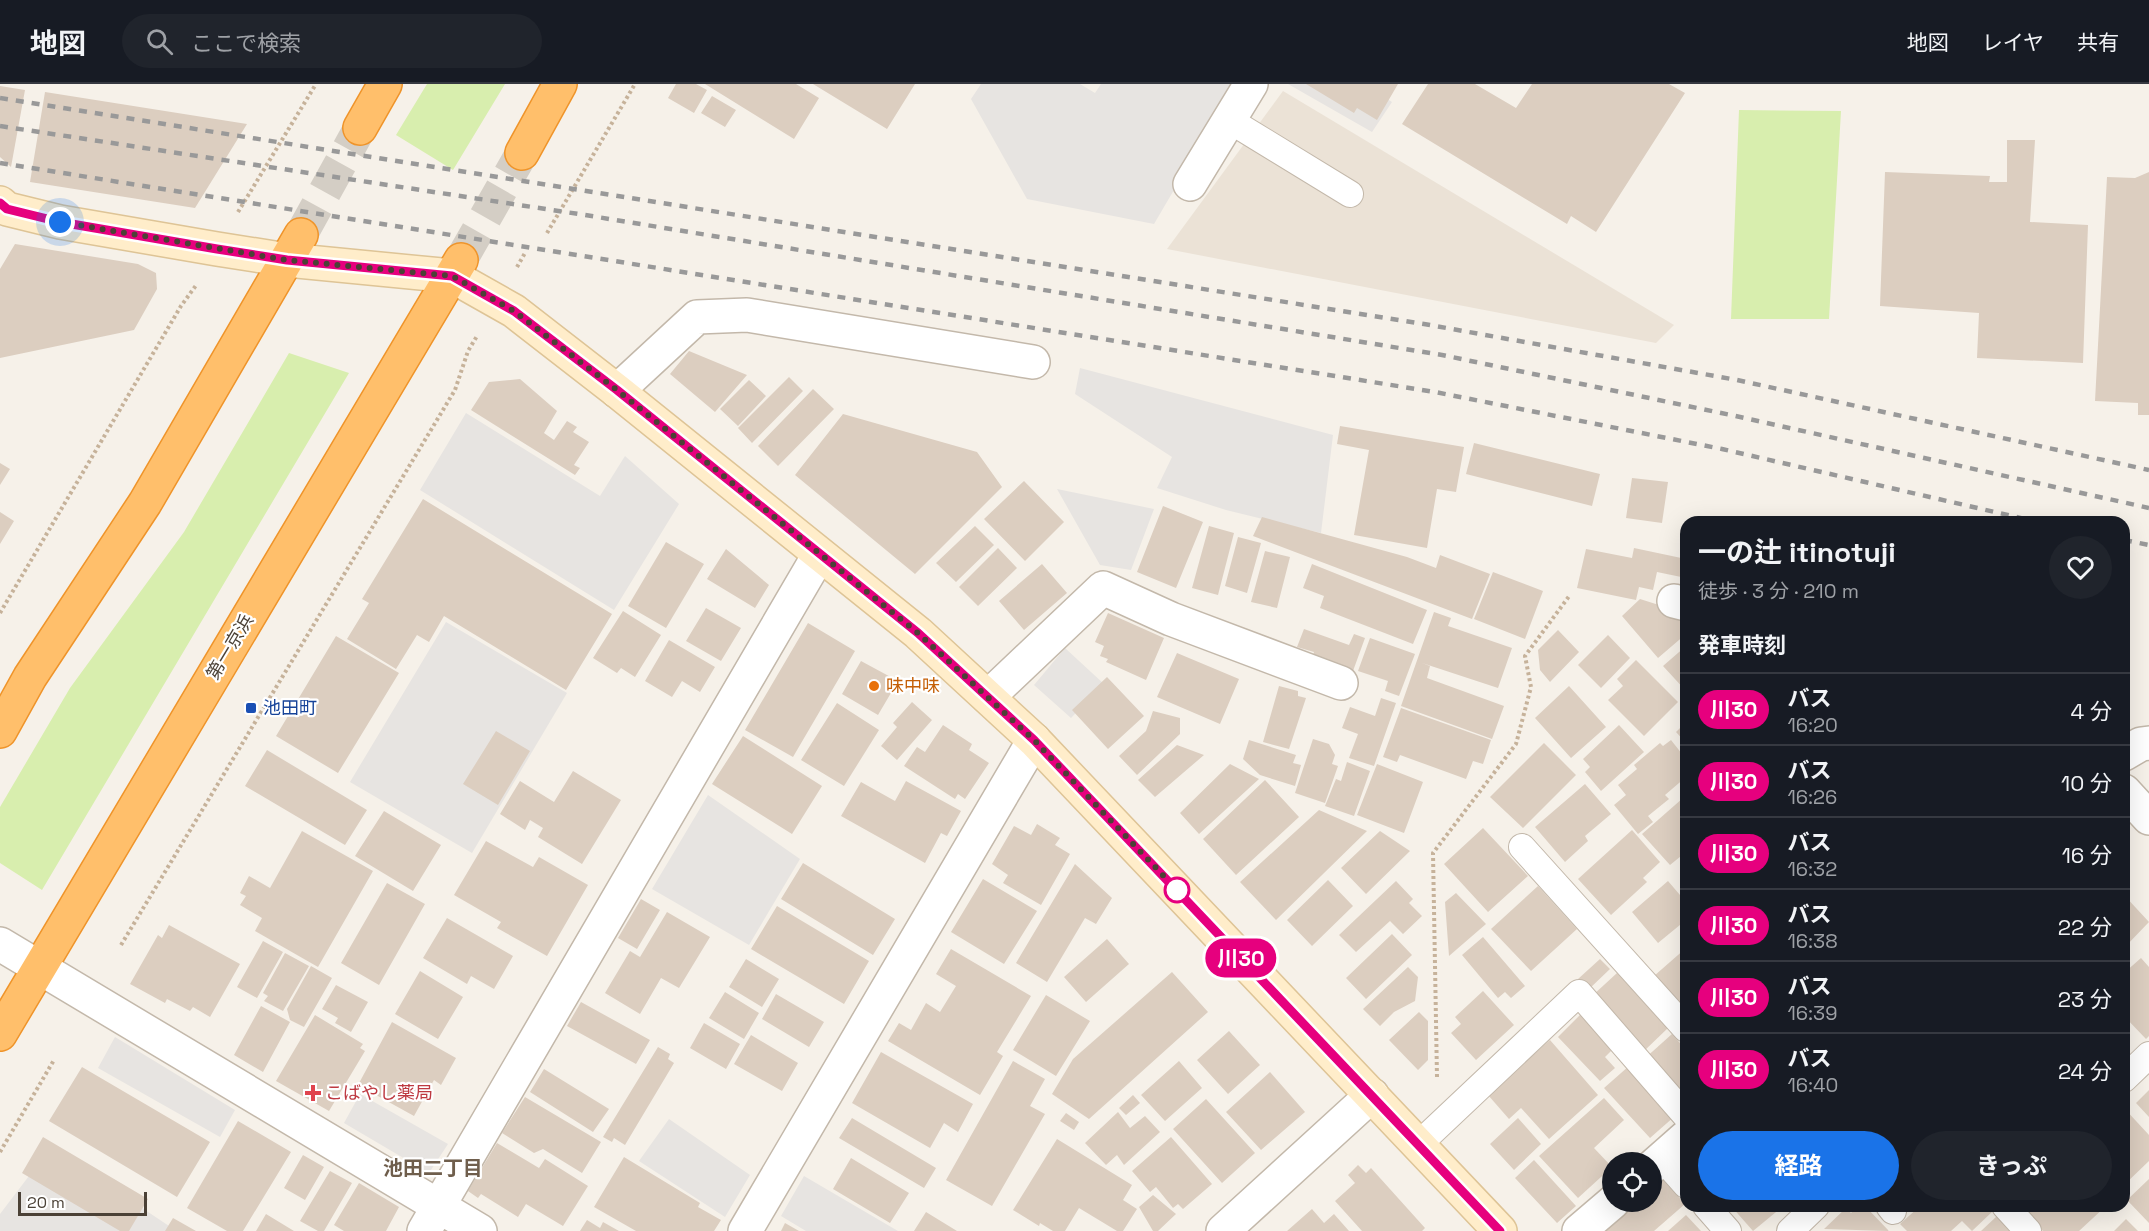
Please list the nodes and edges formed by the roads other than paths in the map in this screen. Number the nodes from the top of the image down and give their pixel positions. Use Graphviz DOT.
graph roads {
  1 [pos="385,84"];
  2 [pos="560,84"];
  3 [pos="1251,84"];
  4 [pos="1229,120"];
  5 [pos="360,128"];
  6 [pos="522,153"];
  7 [pos="1190,184"];
  8 [pos="1350,194"];
  9 [pos="2,211"];
  10 [pos="294,248"];
  11 [pos="457,268"];
  12 [pos="1033,362"];
  13 [pos="617,390"];
  14 [pos="819,555"];
  15 [pos="1341,683"];
  16 [pos="988,697"];
  17 [pos="0,731"];
  18 [pos="1034,740"];
  19 [pos="2149,743"];
  20 [pos="2130,750"];
  21 [pos="2130,797"];
  22 [pos="2149,818"];
  23 [pos="1522,847"];
  24 [pos="0,944"];
  25 [pos="38,967"];
  26 [pos="1680,1022"];
  27 [pos="0,1034"];
  28 [pos="2149,1055"];
  29 [pos="2130,1073"];
  30 [pos="1372,1095"];
  31 [pos="1680,1109"];
  32 [pos="1680,1142"];
  33 [pos="1419,1144"];
  34 [pos="1662,1159"];
  35 [pos="1662,1167"];
  36 [pos="1680,1180"];
  37 [pos="1602,1211"];
  38 [pos="1711,1212"];
  39 [pos="1810,1212"];
  40 [pos="2011,1212"];
  41 [pos="431,1219"];
  42 [pos="480,1231"];
  43 [pos="745,1231"];
  44 [pos="1222,1231"];
  45 [pos="1500,1231"];
  46 [pos="1579,1231"];
  47 [pos="1728,1231"];
  48 [pos="1790,1231"];
  49 [pos="2028,1231"];
  1 -- 5 [label="highway"];
  2 -- 6 [label="highway"];
  3 -- 4 [label="street"];
  4 -- 7 [label="street"];
  4 -- 8 [label="lane"];
  9 -- 10 [label="street"];
  10 -- 11 [label="street"];
  10 -- 17 [label="highway"];
  11 -- 13 [label="street"];
  11 -- 25 [label="highway, 第一京浜"];
  12 -- 13 [label="street"];
  13 -- 14 [label="street"];
  14 -- 16 [label="street"];
  14 -- 41 [label="street"];
  15 -- 16 [label="street"];
  16 -- 18 [label="street"];
  18 -- 30 [label="street"];
  18 -- 43 [label="street"];
  19 -- 20 [label="street"];
  21 -- 22 [label="street"];
  23 -- 26 [label="lane"];
  24 -- 25 [label="street"];
  25 -- 27 [label="highway, 第一京浜"];
  25 -- 41 [label="street"];
  28 -- 29 [label="lane"];
  30 -- 33 [label="street"];
  30 -- 44 [label="street"];
  31 -- 33 [label="lane"];
  32 -- 34 [label="street"];
  33 -- 45 [label="street"];
  35 -- 36 [label="lane"];
  37 -- 46 [label="street"];
  38 -- 47 [label="lane"];
  39 -- 48 [label="lane"];
  40 -- 49 [label="lane"];
  41 -- 42 [label="street"];
}
